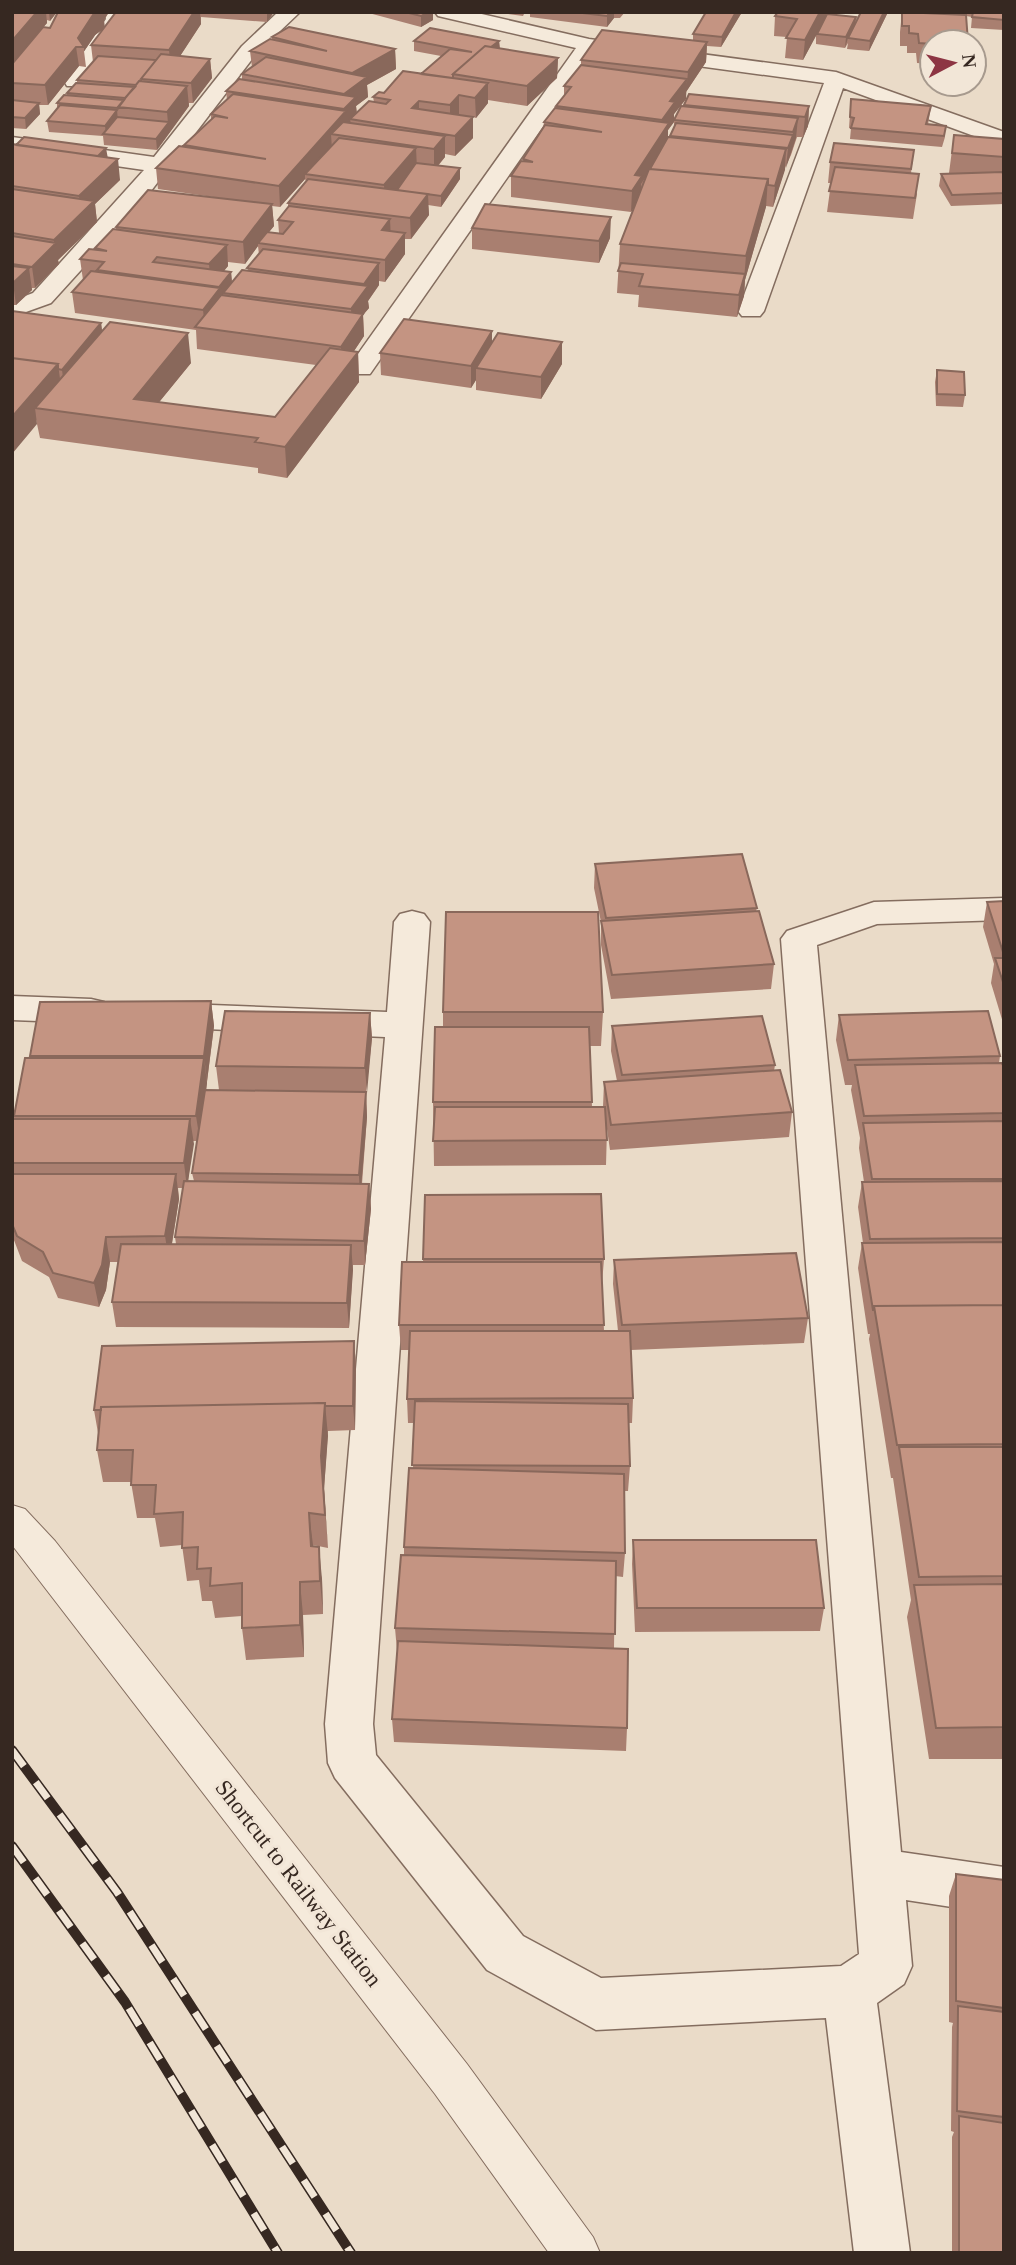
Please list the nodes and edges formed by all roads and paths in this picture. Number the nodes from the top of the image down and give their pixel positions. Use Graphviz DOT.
graph roads {
  1 [pos="114,12"];
  2 [pos="290,12"];
  3 [pos="445,12"];
  4 [pos="589,45"];
  5 [pos="836,78"];
  6 [pos="75,81"];
  7 [pos="1004,140"];
  8 [pos="12,144"];
  9 [pos="160,166"];
  10 [pos="12,310"];
  11 [pos="751,311"];
  12 [pos="361,368"];
  13 [pos="1004,909"];
  14 [pos="412,922"];
  15 [pos="12,1008"];
  16 [pos="404,1025"];
  17 [pos="12,1520"];
  18 [pos="878,1872"];
  19 [pos="1004,1891"];
  20 [pos="849,1991"];
  21 [pos="577,2253"];
  22 [pos="882,2253"];
  1 -- 6 [label="street"];
  2 -- 9 [label="street"];
  3 -- 4 [label="street"];
  4 -- 5 [label="street"];
  4 -- 12 [label="street"];
  5 -- 7 [label="street"];
  5 -- 11 [label="street"];
  8 -- 9 [label="street"];
  9 -- 10 [label="street"];
  13 -- 18 [label="street"];
  14 -- 16 [label="street"];
  15 -- 16 [label="street"];
  16 -- 20 [label="street"];
  17 -- 21 [label="lane, Shortcut to Railway Station"];
  18 -- 19 [label="street"];
  18 -- 20 [label="street"];
  20 -- 22 [label="street"];
}
